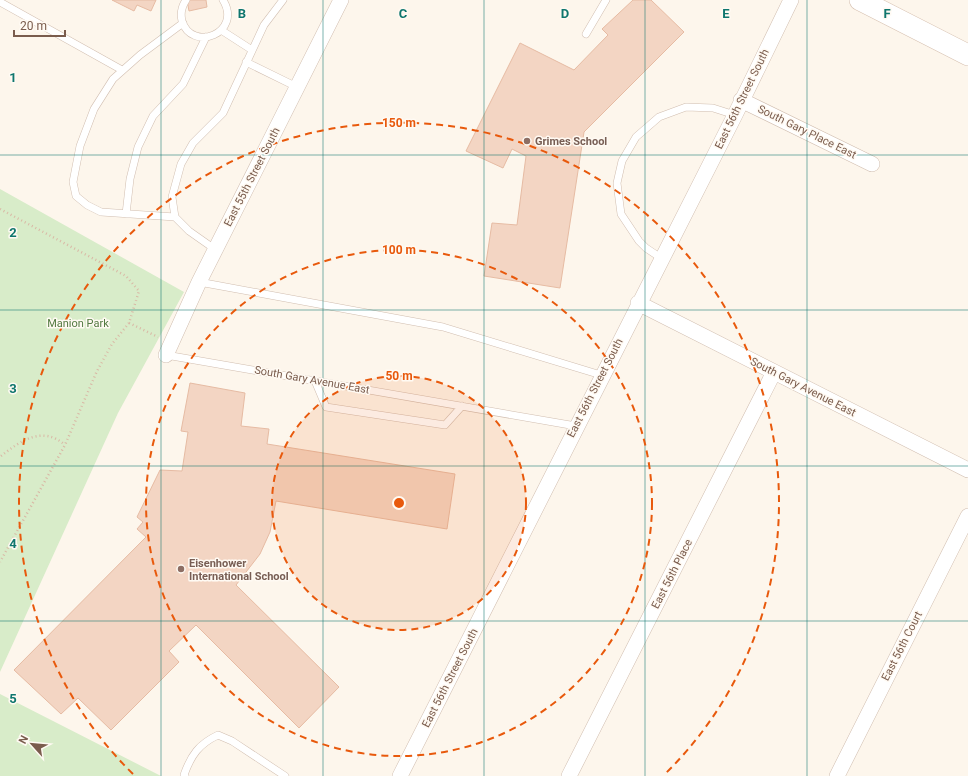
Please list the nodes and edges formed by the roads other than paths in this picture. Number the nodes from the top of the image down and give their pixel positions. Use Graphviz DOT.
graph roads {
  1 [pos="186,0"];
  2 [pos="223,0"];
  3 [pos="283,0"];
  4 [pos="341,0"];
  5 [pos="606,0"];
  6 [pos="790,0"];
  7 [pos="860,0"];
  8 [pos="0,2"];
  9 [pos="183,23"];
  10 [pos="221,30"];
  11 [pos="586,34"];
  12 [pos="206,37"];
  13 [pos="252,50"];
  14 [pos="968,55"];
  15 [pos="246,62"];
  16 [pos="122,70"];
  17 [pos="297,87"];
  18 [pos="742,100"];
  19 [pos="734,115"];
  20 [pos="872,164"];
  21 [pos="126,214"];
  22 [pos="175,217"];
  23 [pos="216,250"];
  24 [pos="661,258"];
  25 [pos="200,282"];
  26 [pos="638,303"];
  27 [pos="168,349"];
  28 [pos="774,372"];
  29 [pos="601,375"];
  30 [pos="315,380"];
  31 [pos="462,406"];
  32 [pos="576,426"];
  33 [pos="968,470"];
  34 [pos="968,516"];
  35 [pos="185,776"];
  36 [pos="285,776"];
  37 [pos="400,776"];
  38 [pos="569,776"];
  39 [pos="837,776"];
  1 -- 9 [label="lane"];
  2 -- 10 [label="lane"];
  3 -- 13 [label="lane"];
  4 -- 17 [label="street, East 55th Street South"];
  5 -- 11 [label="lane"];
  6 -- 18 [label="street, East 56th Street South"];
  7 -- 14 [label="main road"];
  8 -- 16 [label="lane"];
  9 -- 12 [label="lane"];
  9 -- 16 [label="lane"];
  10 -- 12 [label="lane"];
  10 -- 13 [label="lane"];
  12 -- 21 [label="lane"];
  13 -- 15 [label="lane"];
  15 -- 17 [label="lane"];
  15 -- 22 [label="lane"];
  16 -- 21 [label="lane"];
  17 -- 23 [label="street, East 55th Street South"];
  18 -- 19 [label="street, East 56th Street South"];
  18 -- 20 [label="street, South Gary Place East"];
  19 -- 24 [label="street, East 56th Street South"];
  19 -- 24 [label="lane"];
  21 -- 22 [label="lane"];
  22 -- 23 [label="lane"];
  23 -- 25 [label="street, East 55th Street South"];
  24 -- 26 [label="street, East 56th Street South"];
  25 -- 27 [label="street, East 55th Street South"];
  25 -- 29 [label="lane"];
  26 -- 28 [label="street, South Gary Avenue East"];
  26 -- 29 [label="street, East 56th Street South"];
  27 -- 30 [label="lane, South Gary Avenue East"];
  28 -- 33 [label="street, South Gary Avenue East"];
  28 -- 38 [label="street, East 56th Place"];
  29 -- 32 [label="street, East 56th Street South"];
  30 -- 31 [label="lane, South Gary Avenue East"];
  30 -- 31 [label="lane"];
  31 -- 32 [label="lane, South Gary Avenue East"];
  32 -- 37 [label="street, East 56th Street South"];
  34 -- 39 [label="street, East 56th Court"];
  35 -- 36 [label="lane"];
}
